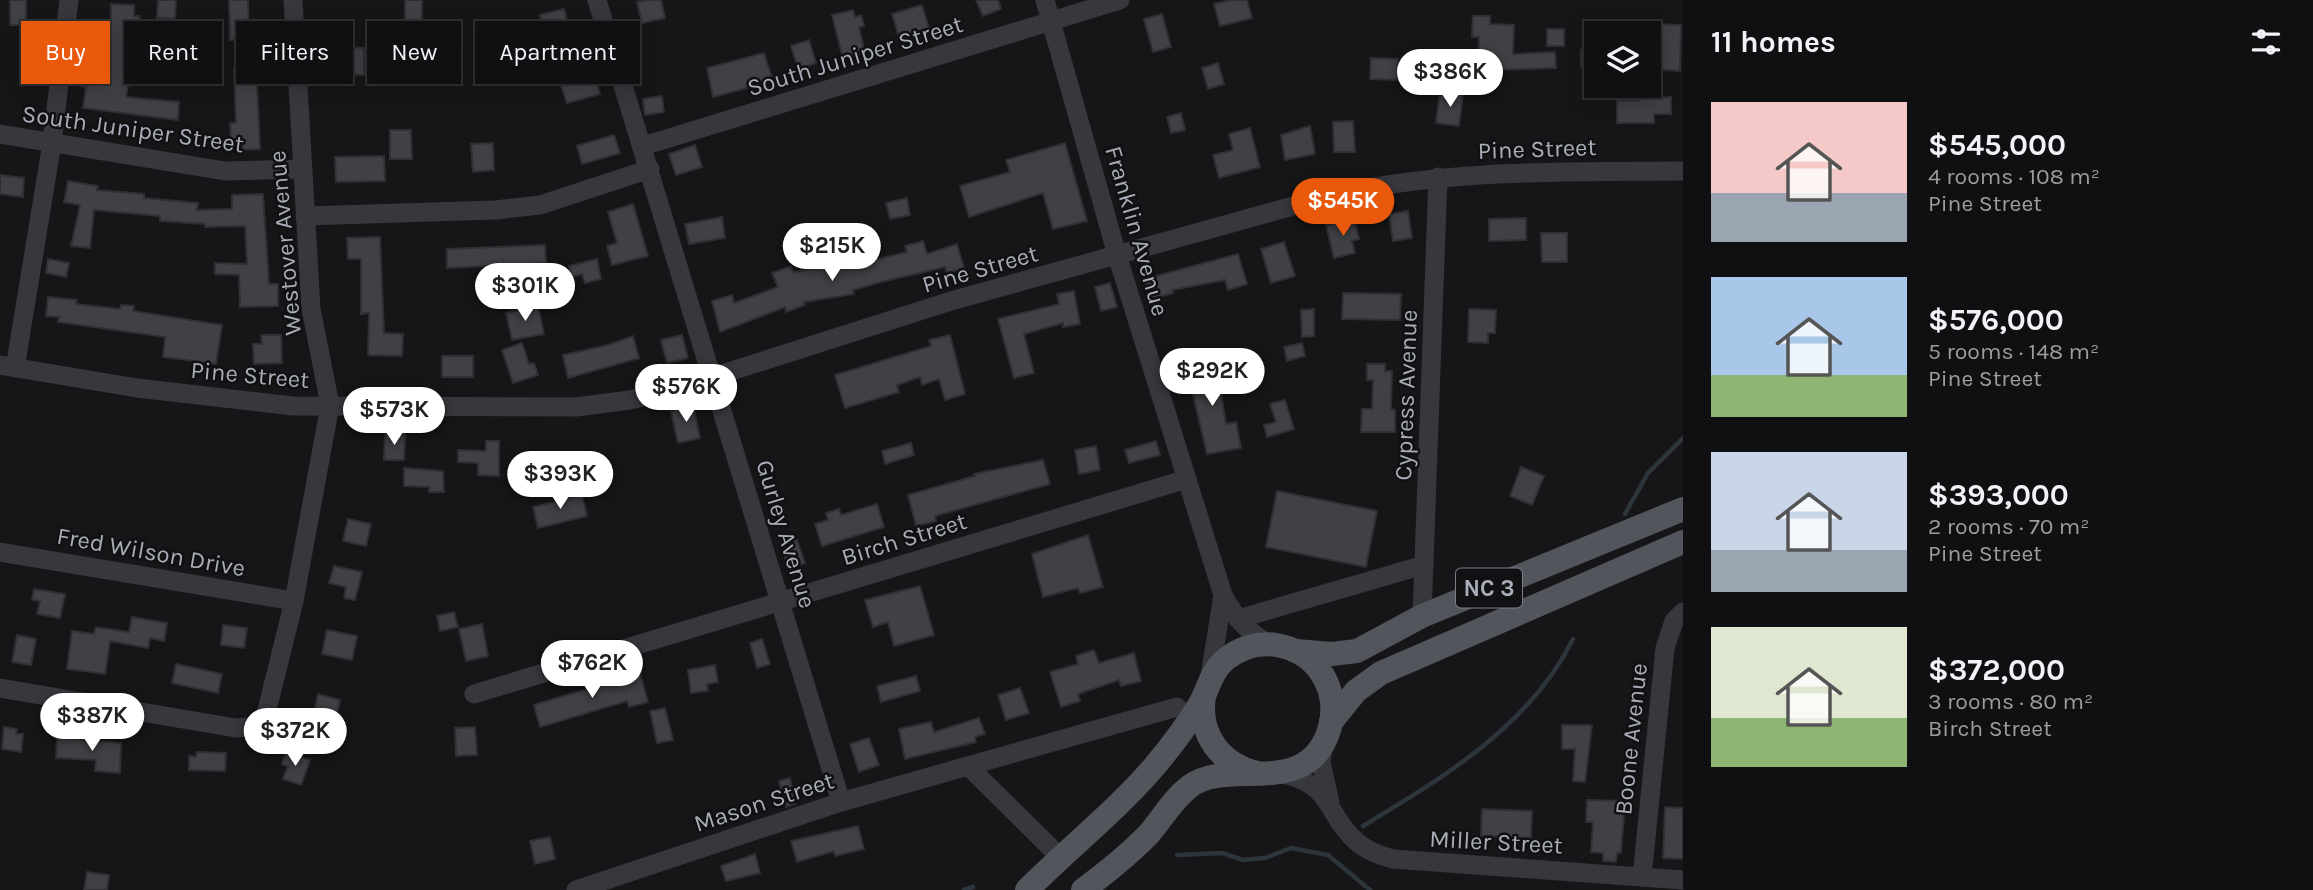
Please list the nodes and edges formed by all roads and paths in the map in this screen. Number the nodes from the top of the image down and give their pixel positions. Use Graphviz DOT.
graph roads {
  1 [pos="69,0"];
  2 [pos="293,0"];
  3 [pos="597,0"];
  4 [pos="1045,0"];
  5 [pos="1120,0"];
  6 [pos="1051,22"];
  7 [pos="0,134"];
  8 [pos="52,143"];
  9 [pos="643,146"];
  10 [pos="302,169"];
  11 [pos="650,169"];
  12 [pos="1683,171"];
  13 [pos="1438,177"];
  14 [pos="305,216"];
  15 [pos="1117,255"];
  16 [pos="8,367"];
  17 [pos="714,377"];
  18 [pos="330,405"];
  19 [pos="1187,478"];
  20 [pos="1683,509"];
  21 [pos="1683,542"];
  22 [pos="0,552"];
  23 [pos="1424,565"];
  24 [pos="1223,594"];
  25 [pos="780,600"];
  26 [pos="294,601"];
  27 [pos="1683,612"];
  28 [pos="1422,616"];
  29 [pos="1238,619"];
  30 [pos="1269,644"];
  31 [pos="1296,651"];
  32 [pos="1208,685"];
  33 [pos="0,688"];
  34 [pos="474,694"];
  35 [pos="1177,707"];
  36 [pos="1328,731"];
  37 [pos="968,766"];
  38 [pos="1272,773"];
  39 [pos="841,802"];
  40 [pos="1331,803"];
  41 [pos="1060,857"];
  42 [pos="1642,877"];
  43 [pos="1683,880"];
  44 [pos="576,890"];
  45 [pos="1027,890"];
  46 [pos="1083,890"];
  1 -- 8 [label="street"];
  2 -- 10 [label="street, Westover Avenue"];
  3 -- 9 [label="street, Gurley Avenue"];
  4 -- 6 [label="street, Franklin Avenue"];
  5 -- 6 [label="street, South Juniper Street"];
  6 -- 9 [label="street, South Juniper Street"];
  6 -- 15 [label="street, Franklin Avenue"];
  7 -- 8 [label="street, South Juniper Street"];
  8 -- 10 [label="street, South Juniper Street"];
  8 -- 16 [label="street"];
  9 -- 11 [label="street, Gurley Avenue"];
  10 -- 14 [label="street, Westover Avenue"];
  11 -- 14 [label="street"];
  11 -- 17 [label="street, Gurley Avenue"];
  12 -- 13 [label="street, Pine Street"];
  13 -- 15 [label="street, Pine Street"];
  13 -- 23 [label="street, Cypress Avenue"];
  14 -- 18 [label="street, Westover Avenue"];
  15 -- 17 [label="street, Pine Street"];
  15 -- 19 [label="street, Franklin Avenue"];
  16 -- 18 [label="street, Pine Street"];
  17 -- 18 [label="street, Pine Street"];
  17 -- 25 [label="street, Gurley Avenue"];
  18 -- 26 [label="street, Westover Avenue"];
  19 -- 24 [label="street, Franklin Avenue"];
  19 -- 25 [label="street, Birch Street"];
  20 -- 28 [label="main road, NC 3"];
  21 -- 36 [label="main road"];
  22 -- 26 [label="street, Fred Wilson Drive"];
  23 -- 28 [label="street, Cypress Avenue"];
  23 -- 29 [label="street"];
  24 -- 29 [label="street, Franklin Avenue"];
  24 -- 32 [label="street, Franklin Avenue"];
  25 -- 34 [label="street, Birch Street"];
  25 -- 39 [label="street, Gurley Avenue"];
  26 -- 33 [label="street, Westover Avenue"];
  27 -- 42 [label="street, Boone Avenue"];
  28 -- 31 [label="main road, NC 3"];
  29 -- 30 [label="street, Franklin Avenue"];
  30 -- 31 [label="main road"];
  30 -- 32 [label="main road"];
  31 -- 36 [label="main road"];
  32 -- 38 [label="main road"];
  32 -- 41 [label="main road"];
  35 -- 37 [label="street, Mason Street"];
  36 -- 38 [label="main road"];
  36 -- 40 [label="street, Miller Street"];
  37 -- 39 [label="street, Mason Street"];
  37 -- 41 [label="street"];
  38 -- 40 [label="street, Miller Street"];
  38 -- 46 [label="main road"];
  39 -- 44 [label="street, Mason Street"];
  40 -- 42 [label="street, Miller Street"];
  41 -- 45 [label="main road"];
  42 -- 43 [label="street, Miller Street"];
}
